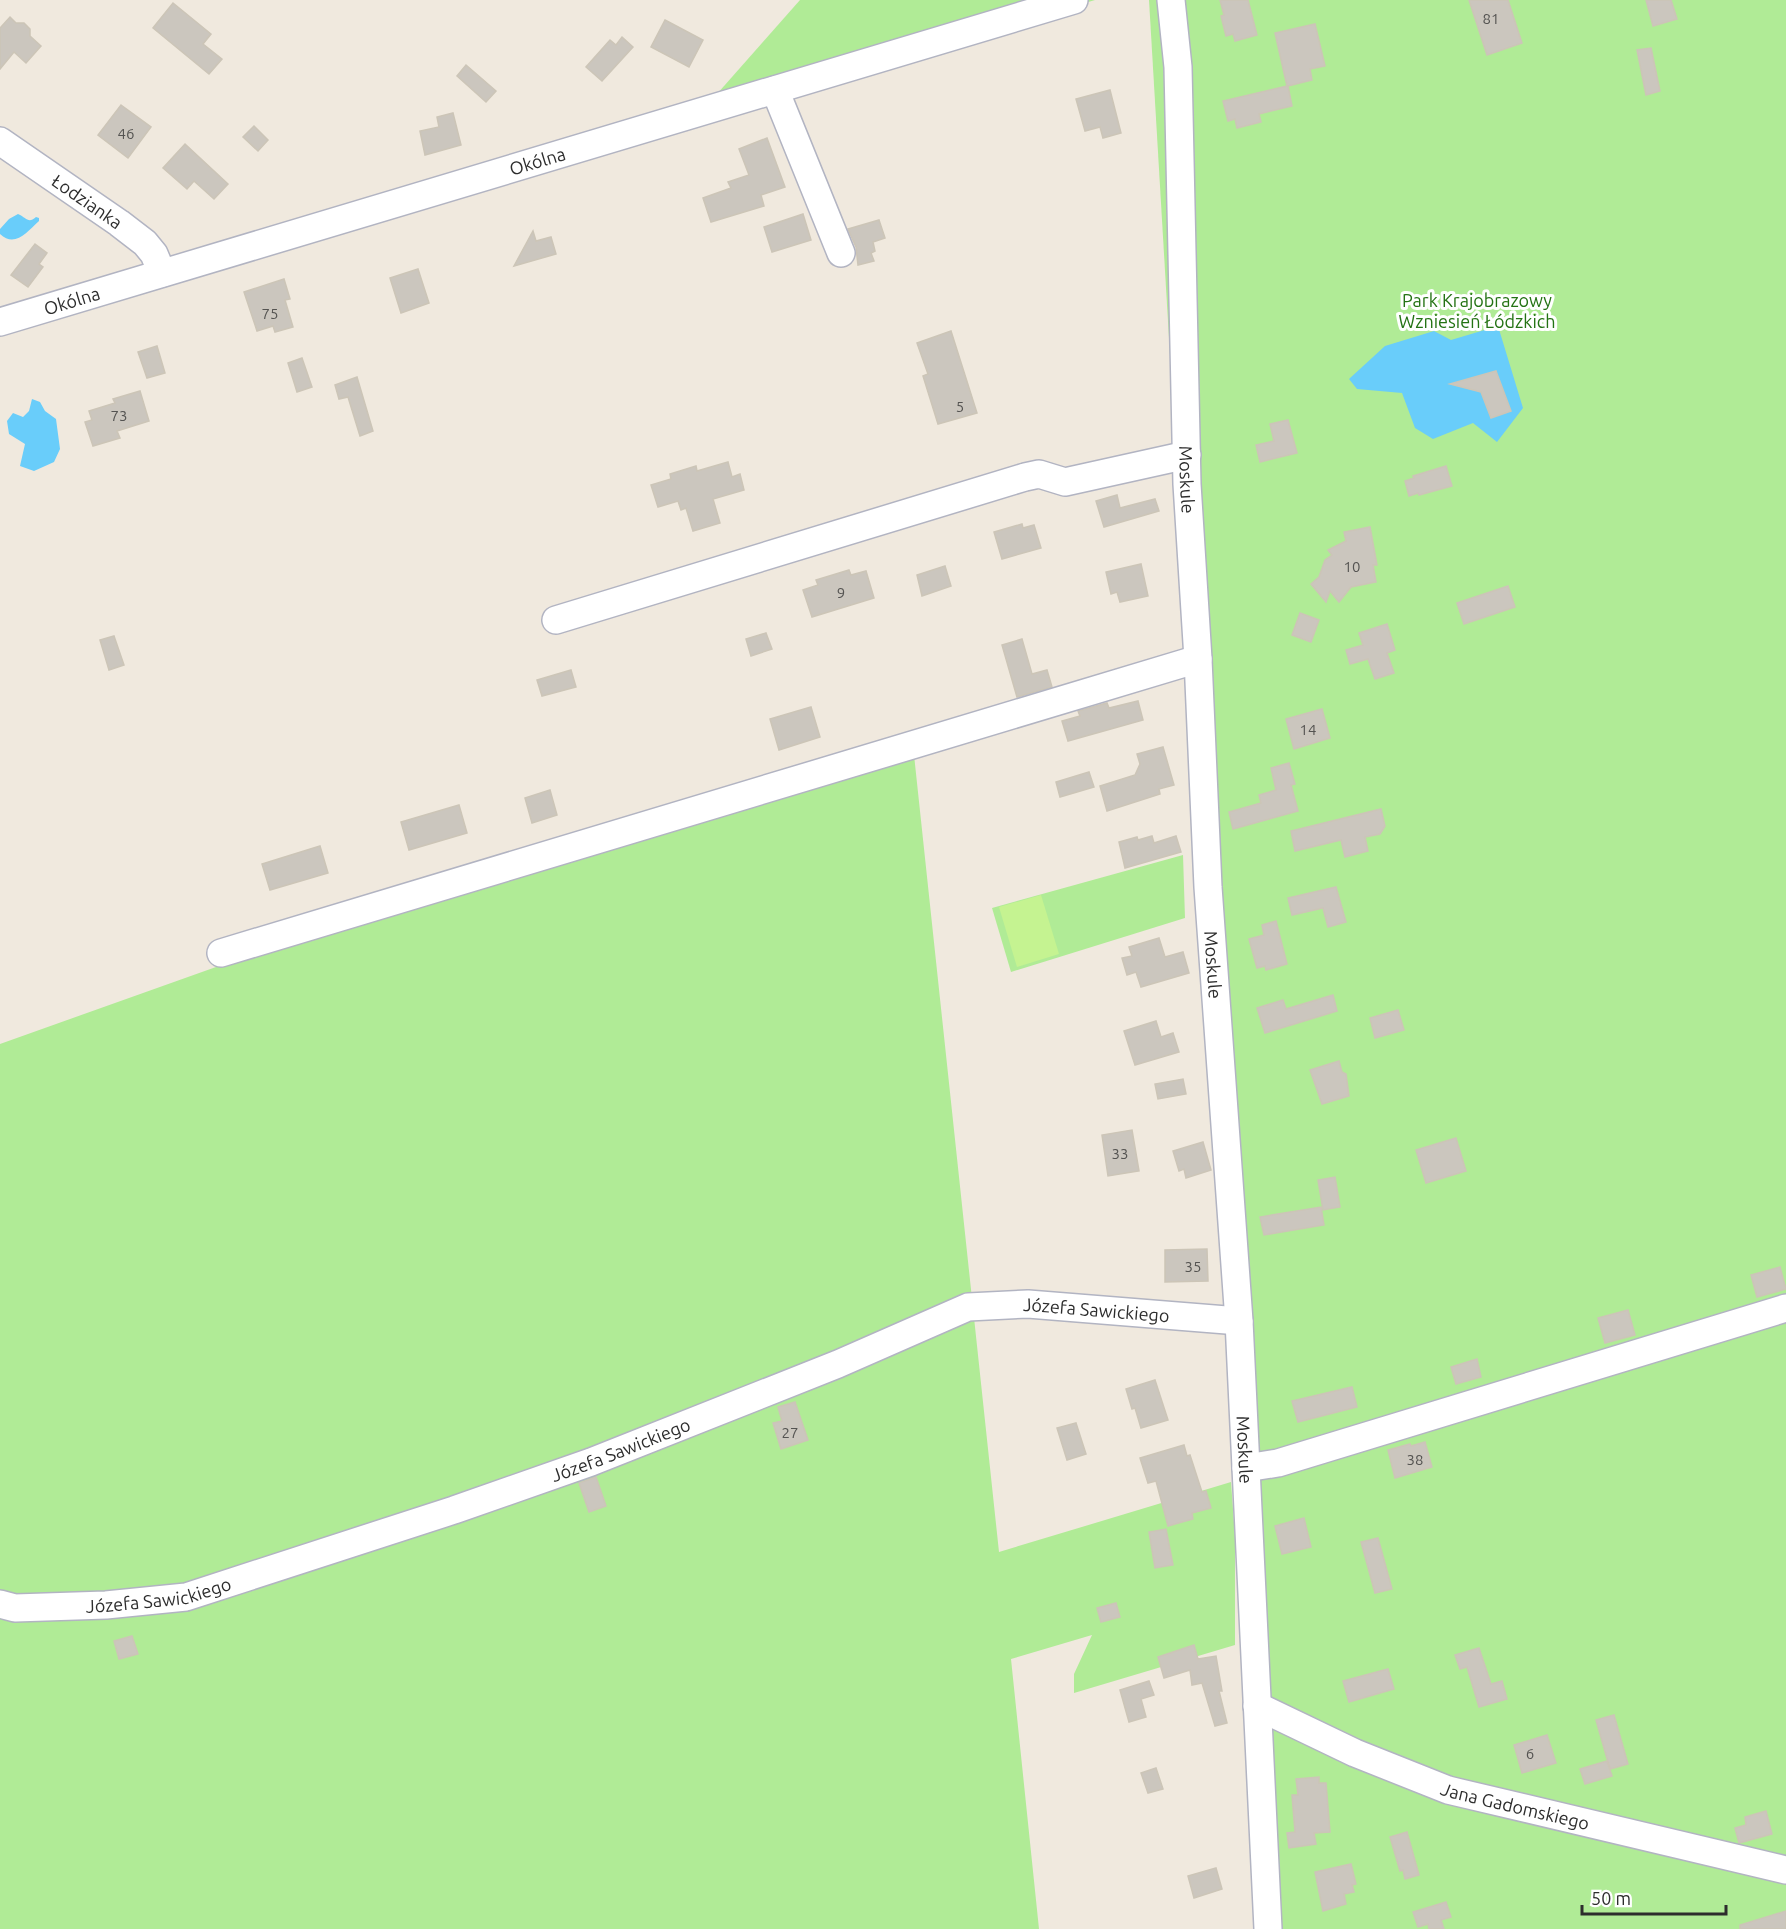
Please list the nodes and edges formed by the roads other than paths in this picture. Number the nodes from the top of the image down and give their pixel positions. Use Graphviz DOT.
graph roads {
  1 [pos="1074,0"];
  2 [pos="1171,0"];
  3 [pos="775,90"];
  4 [pos="0,141"];
  5 [pos="841,253"];
  6 [pos="162,273"];
  7 [pos="0,322"];
  8 [pos="1187,455"];
  9 [pos="556,620"];
  10 [pos="1198,659"];
  11 [pos="221,953"];
  12 [pos="1786,1308"];
  13 [pos="1239,1321"];
  14 [pos="1246,1468"];
  15 [pos="0,1604"];
  16 [pos="1257,1706"];
  17 [pos="1786,1870"];
  18 [pos="1268,1929"];
  1 -- 3 [label="street, Okólna"];
  2 -- 8 [label="street, Moskule"];
  3 -- 5 [label="street"];
  3 -- 6 [label="street, Okólna"];
  4 -- 6 [label="street, Łodzianka"];
  6 -- 7 [label="street, Okólna"];
  8 -- 9 [label="street"];
  8 -- 10 [label="street, Moskule"];
  10 -- 11 [label="street"];
  10 -- 13 [label="street, Moskule"];
  12 -- 14 [label="street"];
  13 -- 14 [label="street, Moskule"];
  13 -- 15 [label="street, Józefa Sawickiego"];
  14 -- 16 [label="street, Moskule"];
  16 -- 17 [label="street, Jana Gadomskiego"];
  16 -- 18 [label="street, Moskule"];
}
